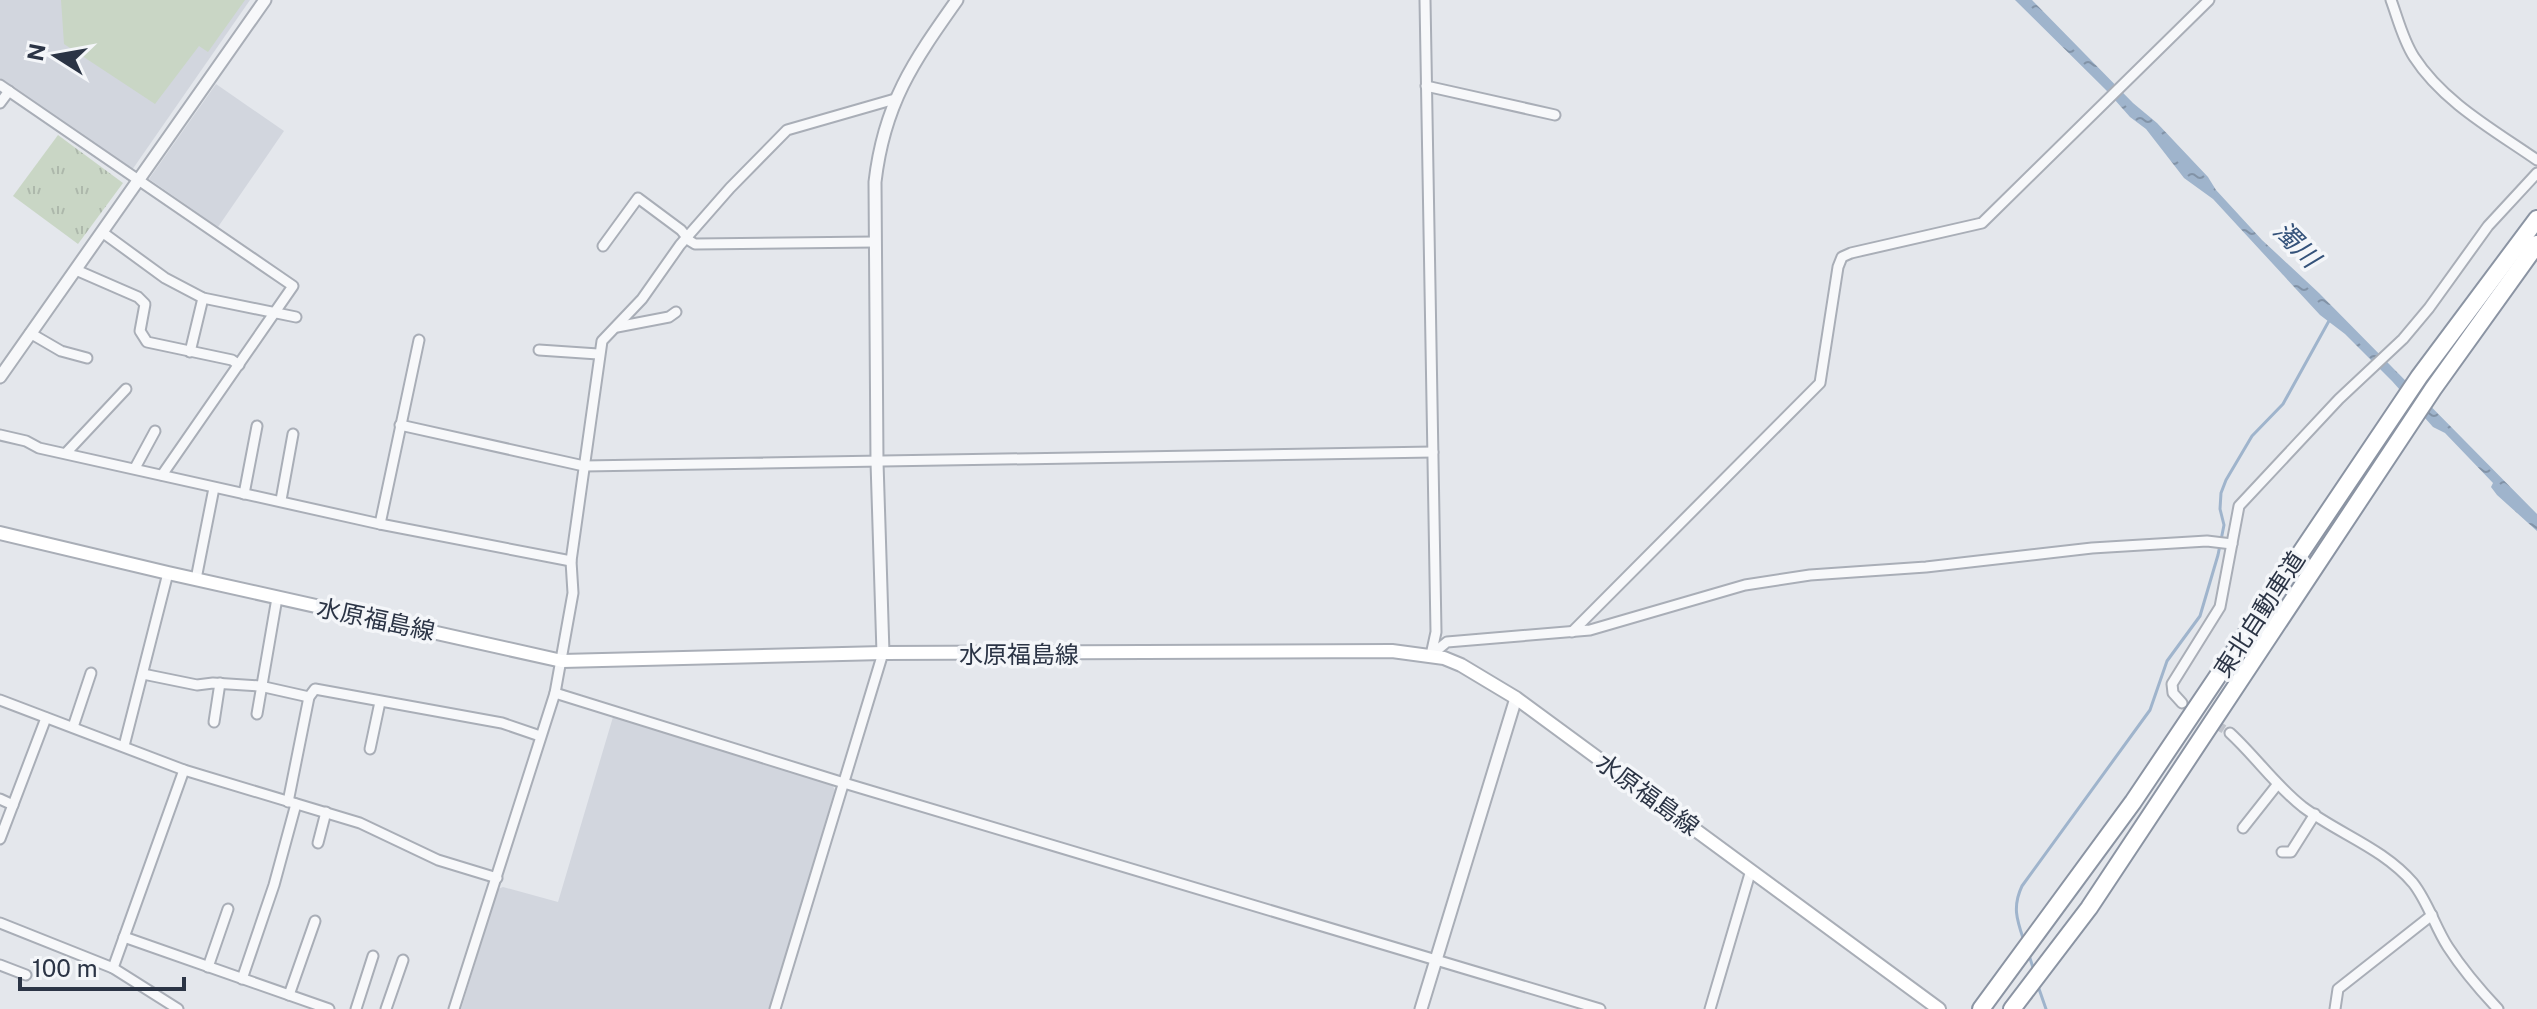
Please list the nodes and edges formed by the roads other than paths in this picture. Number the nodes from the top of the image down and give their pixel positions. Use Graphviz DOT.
graph roads {
  1 [pos="265,0"];
  2 [pos="957,0"];
  3 [pos="1425,0"];
  4 [pos="2209,0"];
  5 [pos="2391,0"];
  6 [pos="1426,86"];
  7 [pos="4,88"];
  8 [pos="895,99"];
  9 [pos="0,103"];
  10 [pos="1555,115"];
  11 [pos="2537,160"];
  12 [pos="2537,173"];
  13 [pos="138,181"];
  14 [pos="2537,219"];
  15 [pos="102,232"];
  16 [pos="687,238"];
  17 [pos="874,242"];
  18 [pos="2537,244"];
  19 [pos="603,246"];
  20 [pos="76,270"];
  21 [pos="203,298"];
  22 [pos="676,312"];
  23 [pos="274,313"];
  24 [pos="296,317"];
  25 [pos="617,327"];
  26 [pos="30,333"];
  27 [pos="419,340"];
  28 [pos="539,350"];
  29 [pos="190,352"];
  30 [pos="598,354"];
  31 [pos="87,358"];
  32 [pos="239,365"];
  33 [pos="0,377"];
  34 [pos="126,389"];
  35 [pos="400,425"];
  36 [pos="257,426"];
  37 [pos="155,431"];
  38 [pos="293,434"];
  39 [pos="0,435"];
  40 [pos="1433,452"];
  41 [pos="66,453"];
  42 [pos="877,462"];
  43 [pos="584,466"];
  44 [pos="135,468"];
  45 [pos="162,475"];
  46 [pos="214,488"];
  47 [pos="244,494"];
  48 [pos="281,500"];
  49 [pos="380,524"];
  50 [pos="0,533"];
  51 [pos="2232,544"];
  52 [pos="571,561"];
  53 [pos="168,573"];
  54 [pos="196,579"];
  55 [pos="277,598"];
  56 [pos="1572,632"];
  57 [pos="883,653"];
  58 [pos="1431,655"];
  59 [pos="562,661"];
  60 [pos="91,673"];
  61 [pos="143,674"];
  62 [pos="220,683"];
  63 [pos="260,686"];
  64 [pos="555,693"];
  65 [pos="309,697"];
  66 [pos="1516,698"];
  67 [pos="380,702"];
  68 [pos="2182,703"];
  69 [pos="1,704"];
  70 [pos="257,714"];
  71 [pos="46,718"];
  72 [pos="214,722"];
  73 [pos="73,727"];
  74 [pos="2230,733"];
  75 [pos="540,736"];
  76 [pos="124,746"];
  77 [pos="370,749"];
  78 [pos="184,770"];
  79 [pos="844,783"];
  80 [pos="2277,785"];
  81 [pos="0,799"];
  82 [pos="292,803"];
  83 [pos="13,805"];
  84 [pos="326,812"];
  85 [pos="2315,814"];
  86 [pos="2243,828"];
  87 [pos="0,839"];
  88 [pos="318,843"];
  89 [pos="2282,852"];
  90 [pos="1751,870"];
  91 [pos="497,878"];
  92 [pos="228,909"];
  93 [pos="2432,915"];
  94 [pos="315,921"];
  95 [pos="0,923"];
  96 [pos="124,937"];
  97 [pos="373,956"];
  98 [pos="403,960"];
  99 [pos="1435,960"];
  100 [pos="0,965"];
  101 [pos="208,967"];
  102 [pos="113,968"];
  103 [pos="26,975"];
  104 [pos="242,979"];
  105 [pos="289,995"];
  106 [pos="178,1009"];
  107 [pos="329,1009"];
  108 [pos="356,1009"];
  109 [pos="386,1009"];
  110 [pos="454,1009"];
  111 [pos="775,1009"];
  112 [pos="1421,1009"];
  113 [pos="1600,1009"];
  114 [pos="1710,1009"];
  115 [pos="1939,1009"];
  116 [pos="1981,1009"];
  117 [pos="2012,1009"];
  118 [pos="2335,1009"];
  119 [pos="2498,1009"];
  1 -- 13 [label="street"];
  2 -- 8 [label="street"];
  3 -- 6 [label="street"];
  4 -- 56 [label="street"];
  5 -- 11 [label="street"];
  6 -- 10 [label="street"];
  6 -- 40 [label="street"];
  7 -- 9 [label="street"];
  7 -- 13 [label="street"];
  8 -- 16 [label="street"];
  8 -- 17 [label="street"];
  12 -- 51 [label="street"];
  13 -- 15 [label="street"];
  13 -- 23 [label="street"];
  14 -- 116 [label="highway, 東北自動車道"];
  15 -- 20 [label="street"];
  15 -- 21 [label="street"];
  16 -- 17 [label="street"];
  16 -- 19 [label="street"];
  16 -- 25 [label="street"];
  17 -- 42 [label="street"];
  18 -- 117 [label="highway, 東北自動車道"];
  20 -- 26 [label="street"];
  20 -- 29 [label="street"];
  21 -- 23 [label="street"];
  21 -- 29 [label="street"];
  22 -- 25 [label="street"];
  23 -- 24 [label="street"];
  23 -- 32 [label="street"];
  25 -- 30 [label="street"];
  26 -- 31 [label="street"];
  26 -- 33 [label="street"];
  27 -- 35 [label="street"];
  28 -- 30 [label="street"];
  29 -- 32 [label="street"];
  30 -- 43 [label="street"];
  32 -- 45 [label="street"];
  34 -- 41 [label="street"];
  35 -- 43 [label="street"];
  35 -- 49 [label="street"];
  36 -- 47 [label="street"];
  37 -- 44 [label="street"];
  38 -- 48 [label="street"];
  39 -- 41 [label="street"];
  40 -- 42 [label="street"];
  40 -- 58 [label="street"];
  41 -- 44 [label="street"];
  42 -- 43 [label="street"];
  42 -- 57 [label="street"];
  43 -- 52 [label="street"];
  44 -- 45 [label="street"];
  45 -- 46 [label="street"];
  46 -- 47 [label="street"];
  46 -- 54 [label="street"];
  47 -- 48 [label="street"];
  48 -- 49 [label="street"];
  49 -- 52 [label="street"];
  50 -- 53 [label="main road, 水原福島線"];
  51 -- 56 [label="street"];
  51 -- 68 [label="street"];
  52 -- 59 [label="street"];
  53 -- 54 [label="main road, 水原福島線"];
  53 -- 61 [label="street"];
  54 -- 55 [label="main road, 水原福島線"];
  55 -- 59 [label="main road, 水原福島線"];
  55 -- 63 [label="street"];
  56 -- 58 [label="street"];
  57 -- 58 [label="main road, 水原福島線"];
  57 -- 59 [label="main road, 水原福島線"];
  57 -- 79 [label="street"];
  58 -- 66 [label="main road, 水原福島線"];
  59 -- 64 [label="street"];
  60 -- 73 [label="street"];
  61 -- 62 [label="street"];
  61 -- 76 [label="street"];
  62 -- 63 [label="street"];
  62 -- 72 [label="street"];
  63 -- 65 [label="street"];
  63 -- 70 [label="street"];
  64 -- 75 [label="street"];
  64 -- 79 [label="street"];
  65 -- 67 [label="street"];
  65 -- 82 [label="street"];
  66 -- 90 [label="main road, 水原福島線"];
  66 -- 99 [label="street"];
  67 -- 75 [label="street"];
  67 -- 77 [label="street"];
  69 -- 71 [label="street"];
  71 -- 73 [label="street"];
  71 -- 83 [label="street"];
  73 -- 76 [label="street"];
  74 -- 80 [label="street"];
  75 -- 91 [label="street"];
  76 -- 78 [label="street"];
  78 -- 82 [label="street"];
  78 -- 96 [label="street"];
  79 -- 99 [label="street"];
  79 -- 111 [label="street"];
  80 -- 85 [label="street"];
  80 -- 86 [label="street"];
  81 -- 83 [label="street"];
  82 -- 84 [label="street"];
  82 -- 104 [label="street"];
  83 -- 87 [label="street"];
  84 -- 88 [label="street"];
  84 -- 91 [label="street"];
  85 -- 89 [label="street"];
  85 -- 93 [label="street"];
  90 -- 114 [label="street"];
  90 -- 115 [label="main road, 水原福島線"];
  91 -- 110 [label="street"];
  92 -- 101 [label="street"];
  93 -- 118 [label="street"];
  93 -- 119 [label="street"];
  94 -- 105 [label="street"];
  95 -- 102 [label="street"];
  96 -- 101 [label="street"];
  96 -- 102 [label="street"];
  97 -- 108 [label="street"];
  98 -- 109 [label="street"];
  99 -- 112 [label="street"];
  99 -- 113 [label="street"];
  100 -- 103 [label="street"];
  101 -- 104 [label="street"];
  102 -- 106 [label="street"];
  104 -- 105 [label="street"];
  105 -- 107 [label="street"];
}
